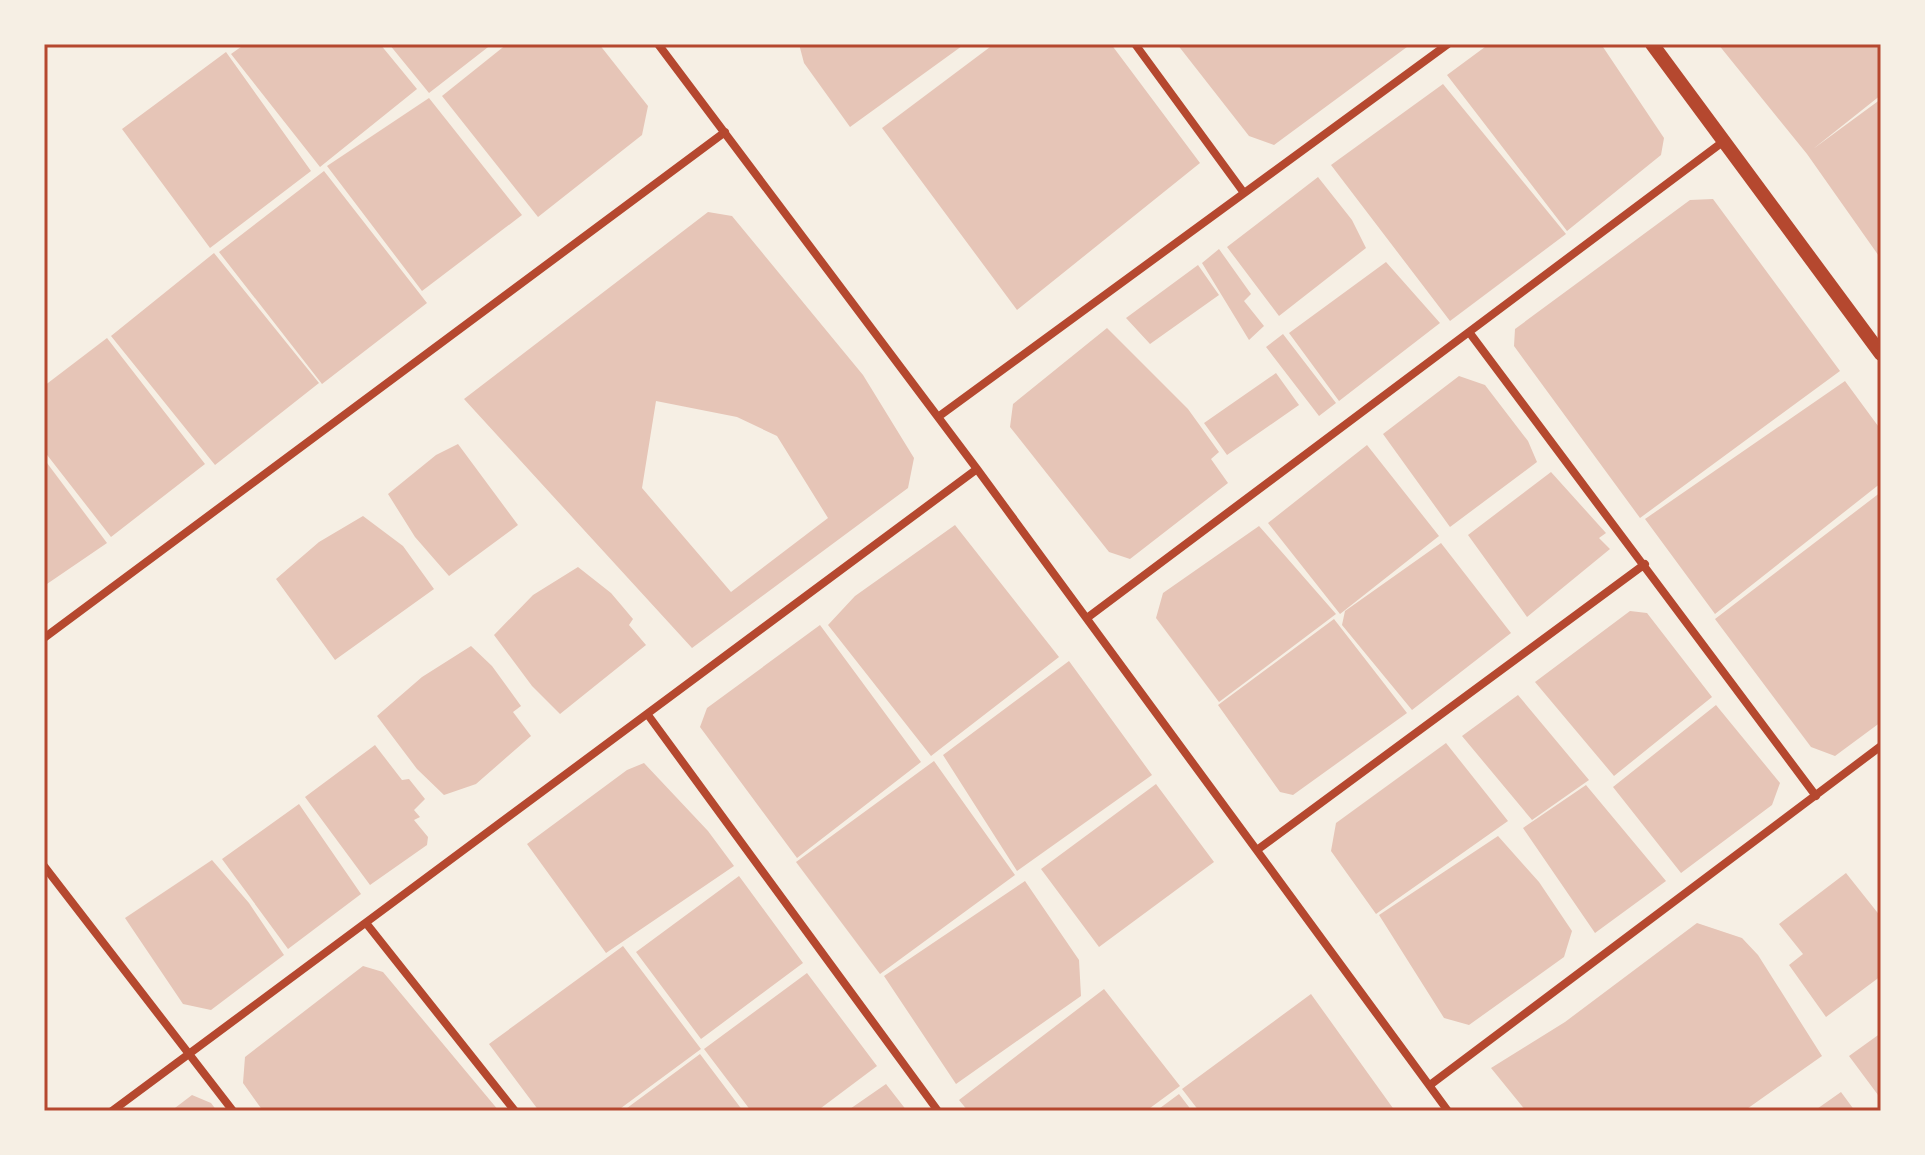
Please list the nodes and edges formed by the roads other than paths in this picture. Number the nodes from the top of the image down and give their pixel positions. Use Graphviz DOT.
graph roads {
  1 [pos="658,44"];
  2 [pos="1135,44"];
  3 [pos="1448,44"];
  4 [pos="1652,44"];
  5 [pos="725,132"];
  6 [pos="1724,141"];
  7 [pos="1244,193"];
  8 [pos="1469,332"];
  9 [pos="1881,354"];
  10 [pos="938,417"];
  11 [pos="977,469"];
  12 [pos="1645,564"];
  13 [pos="1087,618"];
  14 [pos="44,638"];
  15 [pos="648,715"];
  16 [pos="1881,746"];
  17 [pos="1816,796"];
  18 [pos="1257,850"];
  19 [pos="44,866"];
  20 [pos="366,923"];
  21 [pos="188,1055"];
  22 [pos="1430,1085"];
  23 [pos="112,1111"];
  24 [pos="233,1111"];
  25 [pos="515,1111"];
  26 [pos="938,1111"];
  27 [pos="1448,1111"];
  1 -- 5 [label="street"];
  2 -- 7 [label="street"];
  3 -- 7 [label="street"];
  4 -- 6 [label="street"];
  5 -- 10 [label="street"];
  5 -- 14 [label="street"];
  6 -- 8 [label="street"];
  6 -- 9 [label="street"];
  7 -- 10 [label="street"];
  8 -- 12 [label="street"];
  8 -- 13 [label="street"];
  10 -- 11 [label="street"];
  11 -- 13 [label="street"];
  11 -- 15 [label="street"];
  12 -- 17 [label="street"];
  12 -- 18 [label="street"];
  13 -- 18 [label="street"];
  15 -- 20 [label="street"];
  15 -- 26 [label="street"];
  16 -- 17 [label="street"];
  17 -- 22 [label="street"];
  18 -- 22 [label="street"];
  19 -- 21 [label="street"];
  20 -- 21 [label="street"];
  20 -- 25 [label="street"];
  21 -- 23 [label="street"];
  21 -- 24 [label="street"];
  22 -- 27 [label="street"];
}
